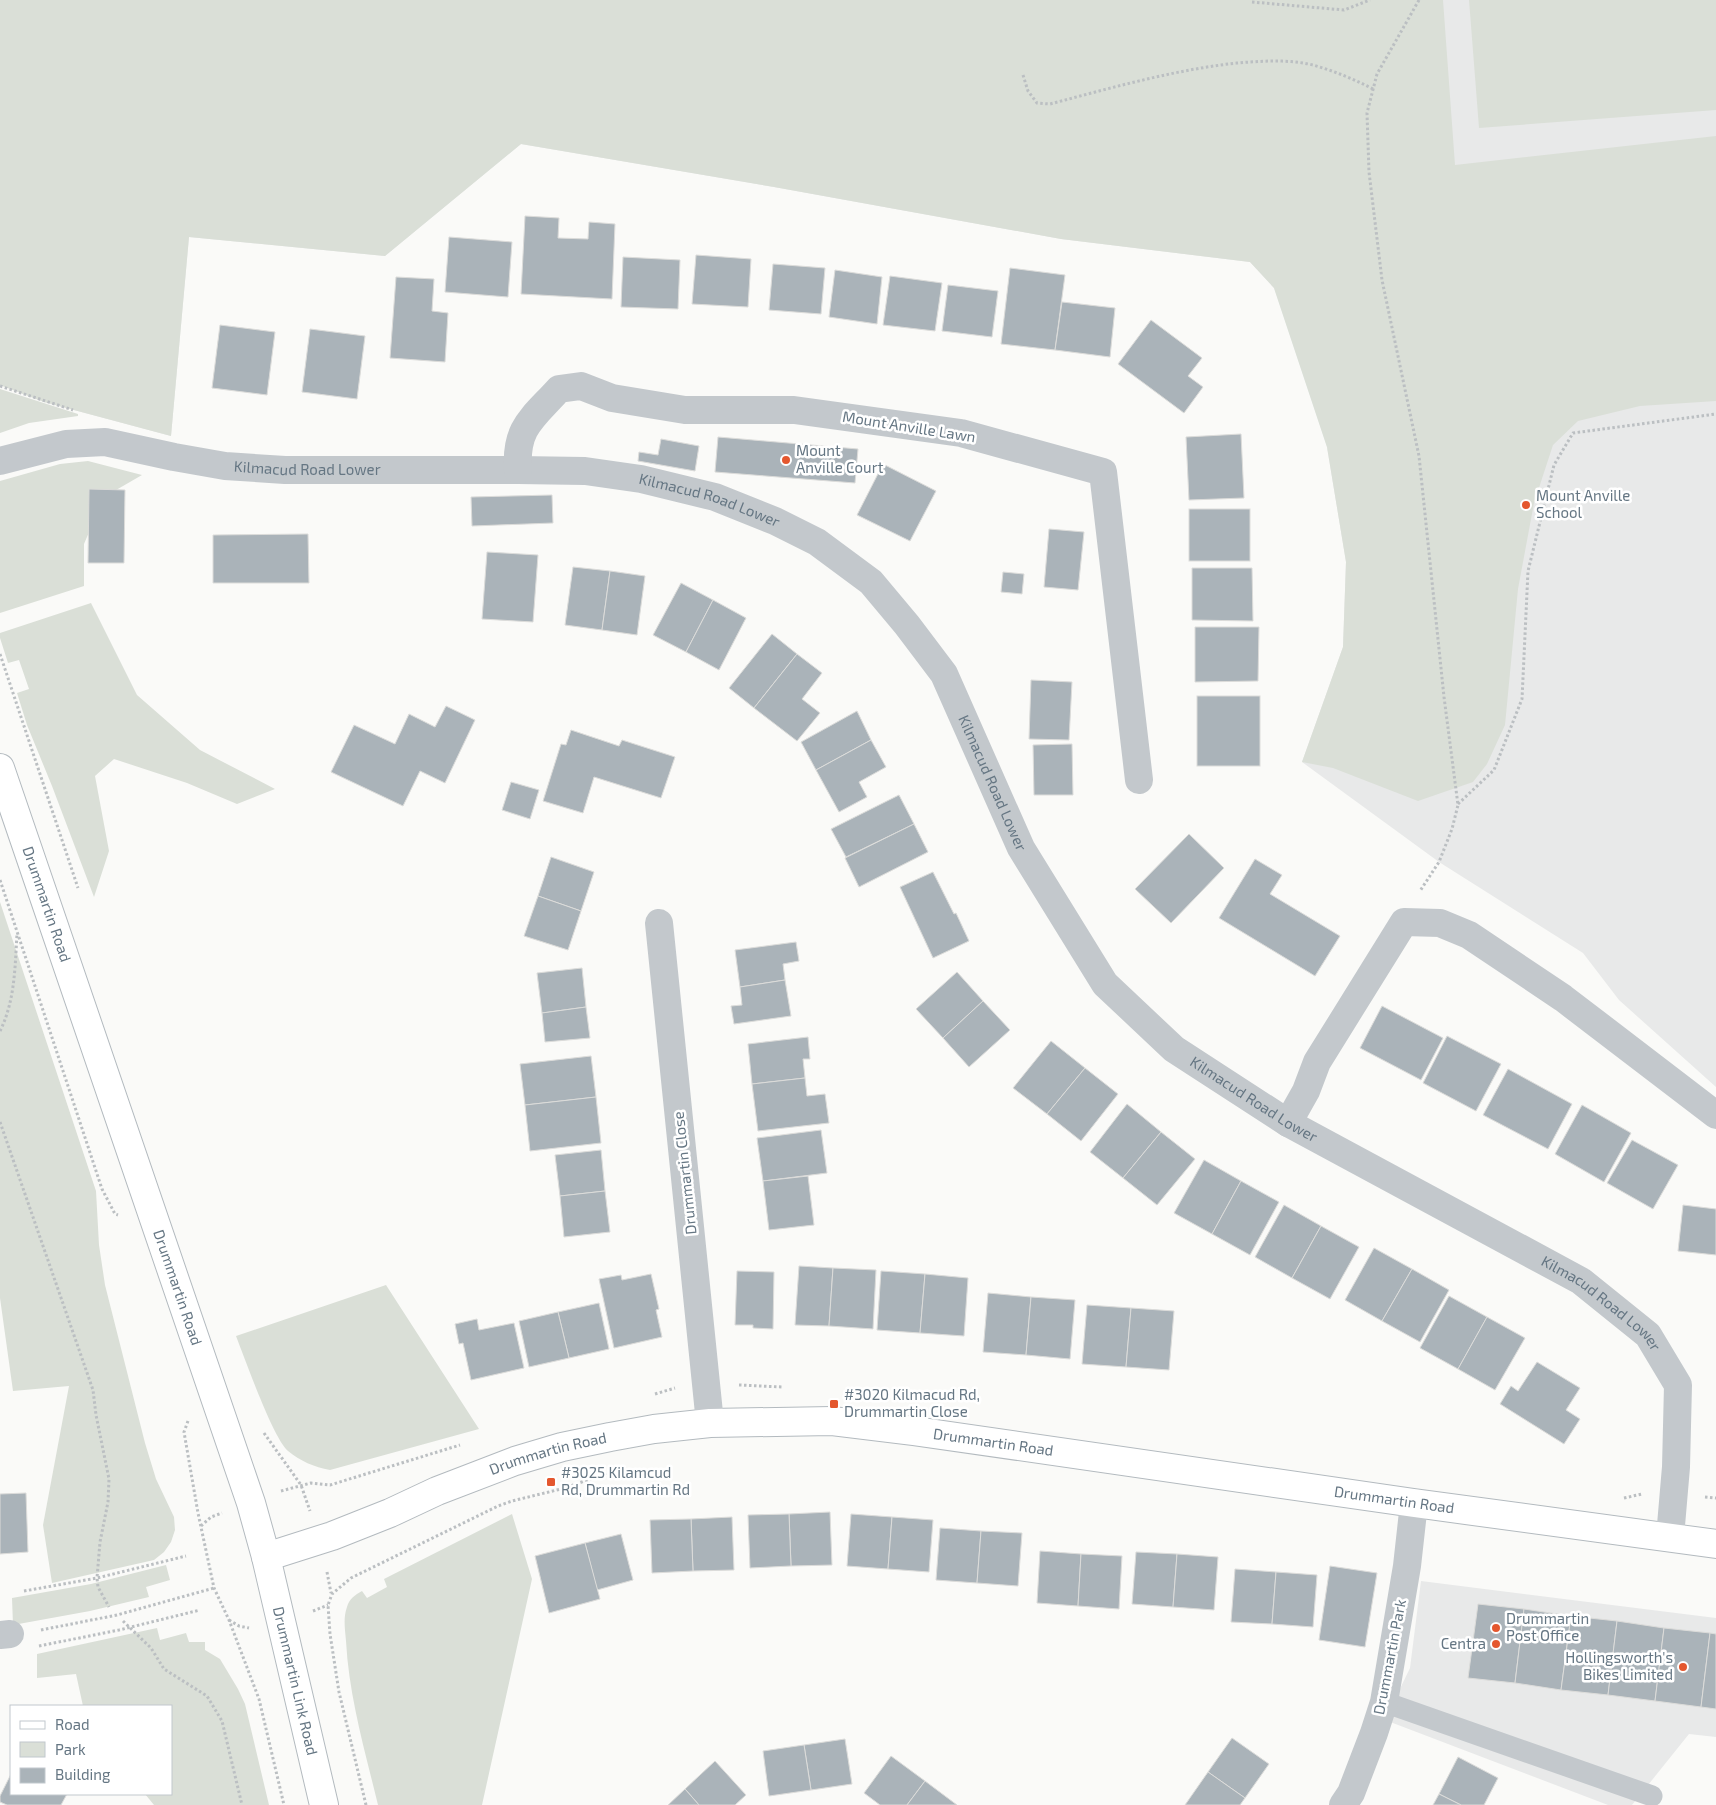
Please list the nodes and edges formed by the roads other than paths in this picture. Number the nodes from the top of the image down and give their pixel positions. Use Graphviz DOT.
graph roads {
  1 [pos="0,461"];
  2 [pos="518,470"];
  3 [pos="0,768"];
  4 [pos="1139,780"];
  5 [pos="659,923"];
  6 [pos="1716,1115"];
  7 [pos="1288,1123"];
  8 [pos="710,1423"];
  9 [pos="1414,1503"];
  10 [pos="1670,1537"];
  11 [pos="1716,1544"];
  12 [pos="266,1557"];
  13 [pos="1384,1702"];
  14 [pos="1652,1796"];
  15 [pos="324,1805"];
  16 [pos="1343,1805"];
  1 -- 2 [label="street, Kilmacud Road Lower"];
  2 -- 4 [label="street, Mount Anville Lawn"];
  2 -- 7 [label="street, Kilmacud Road Lower"];
  3 -- 12 [label="main road, Drummartin Road"];
  5 -- 8 [label="street, Drummartin Close"];
  6 -- 7 [label="street"];
  7 -- 10 [label="street, Kilmacud Road Lower"];
  8 -- 9 [label="main road, Drummartin Road"];
  8 -- 12 [label="main road, Drummartin Road"];
  9 -- 10 [label="main road, Drummartin Road"];
  9 -- 13 [label="street, Drummartin Park"];
  10 -- 11 [label="main road"];
  12 -- 15 [label="main road, Drummartin Link Road"];
  13 -- 14 [label="lane"];
  13 -- 16 [label="street, Drummartin Park"];
}
